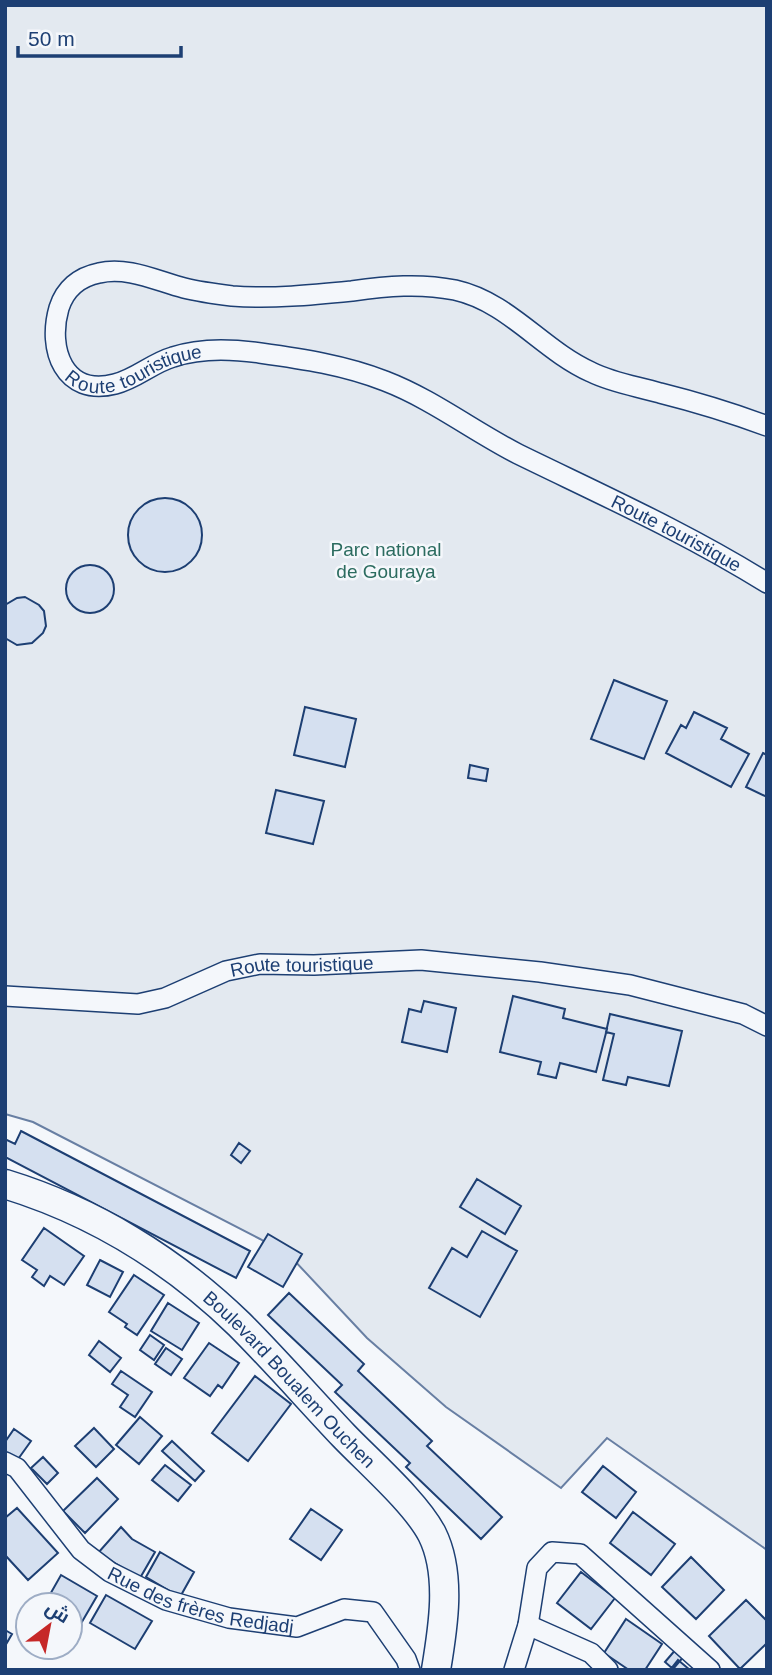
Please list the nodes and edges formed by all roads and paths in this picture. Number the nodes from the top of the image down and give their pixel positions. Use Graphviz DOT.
graph roads {
  1 [pos="767,426"];
  2 [pos="767,583"];
  3 [pos="5,996"];
  4 [pos="767,1026"];
  5 [pos="5,1184"];
  6 [pos="5,1462"];
  7 [pos="527,1625"];
  8 [pos="410,1670"];
  9 [pos="436,1670"];
  10 [pos="514,1670"];
  11 [pos="608,1670"];
  12 [pos="709,1670"];
  1 -- 2 [label="street, Route touristique"];
  3 -- 4 [label="street, Route touristique"];
  5 -- 9 [label="main road, Boulevard Boualem Ouchen"];
  6 -- 8 [label="street, Rue des frères Redjadj"];
  7 -- 10 [label="street"];
  7 -- 11 [label="street"];
  7 -- 12 [label="street"];
}
